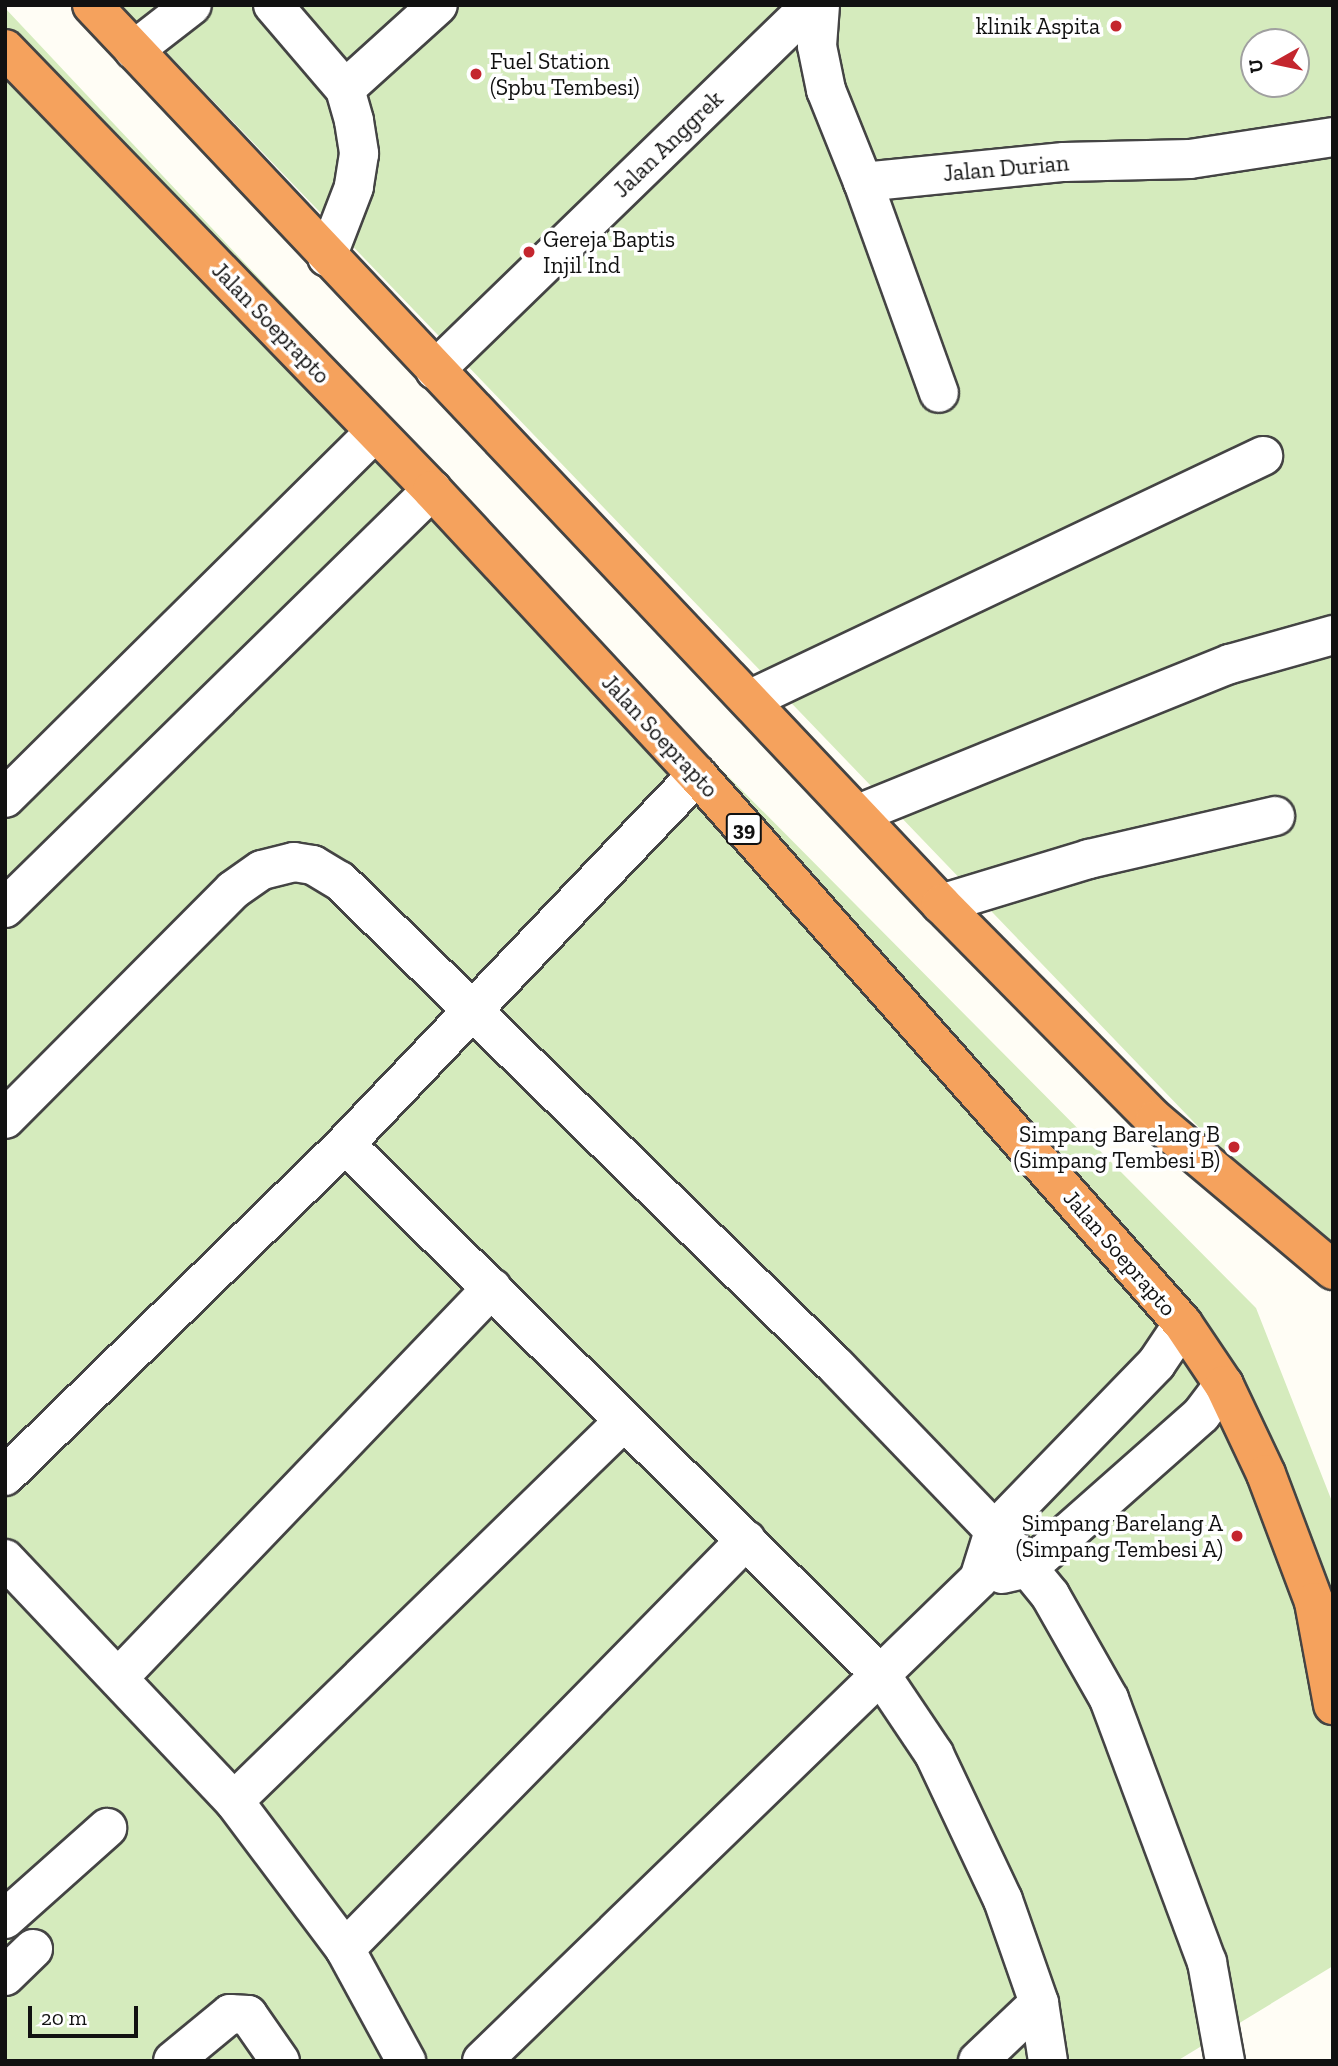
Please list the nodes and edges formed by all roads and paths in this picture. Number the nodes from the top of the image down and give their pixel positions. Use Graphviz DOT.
graph roads {
  1 [pos="92,5"];
  2 [pos="192,5"];
  3 [pos="273,5"];
  4 [pos="438,5"];
  5 [pos="811,5"];
  6 [pos="820,5"];
  7 [pos="5,49"];
  8 [pos="134,50"];
  9 [pos="345,89"];
  10 [pos="1333,137"];
  11 [pos="863,182"];
  12 [pos="327,257"];
  13 [pos="435,370"];
  14 [pos="939,393"];
  15 [pos="375,432"];
  16 [pos="1263,456"];
  17 [pos="432,491"];
  18 [pos="1333,635"];
  19 [pos="751,699"];
  20 [pos="697,775"];
  21 [pos="5,798"];
  22 [pos="858,814"];
  23 [pos="1275,816"];
  24 [pos="941,904"];
  25 [pos="5,908"];
  26 [pos="475,1012"];
  27 [pos="5,1119"];
  28 [pos="345,1144"];
  29 [pos="1333,1270"];
  30 [pos="492,1288"];
  31 [pos="1183,1324"];
  32 [pos="1224,1385"];
  33 [pos="622,1423"];
  34 [pos="5,1476"];
  35 [pos="994,1531"];
  36 [pos="746,1540"];
  37 [pos="5,1559"];
  38 [pos="1028,1568"];
  39 [pos="979,1579"];
  40 [pos="881,1675"];
  41 [pos="119,1677"];
  42 [pos="1333,1705"];
  43 [pos="234,1801"];
  44 [pos="107,1828"];
  45 [pos="5,1919"];
  46 [pos="33,1949"];
  47 [pos="345,1949"];
  48 [pos="5,1976"];
  49 [pos="1039,2003"];
  50 [pos="173,2061"];
  51 [pos="280,2061"];
  52 [pos="406,2061"];
  53 [pos="482,2061"];
  54 [pos="978,2061"];
  55 [pos="1048,2061"];
  56 [pos="1225,2061"];
  1 -- 8 [label="highway"];
  2 -- 8 [label="street"];
  3 -- 9 [label="street"];
  4 -- 9 [label="street"];
  5 -- 13 [label="street, Jalan Anggrek"];
  6 -- 11 [label="street"];
  7 -- 15 [label="highway, Jalan Soeprapto / 39"];
  8 -- 12 [label="highway"];
  9 -- 12 [label="street"];
  10 -- 11 [label="street, Jalan Durian"];
  11 -- 14 [label="street"];
  12 -- 13 [label="highway"];
  13 -- 19 [label="highway"];
  15 -- 17 [label="highway, Jalan Soeprapto / 39"];
  15 -- 21 [label="street"];
  16 -- 19 [label="street"];
  17 -- 20 [label="highway, Jalan Soeprapto / 39"];
  17 -- 25 [label="street"];
  18 -- 22 [label="street"];
  19 -- 22 [label="highway"];
  20 -- 26 [label="street"];
  20 -- 31 [label="highway, Jalan Soeprapto / 39"];
  22 -- 24 [label="highway"];
  23 -- 24 [label="street"];
  24 -- 29 [label="highway"];
  26 -- 27 [label="street"];
  26 -- 28 [label="street"];
  26 -- 35 [label="street"];
  28 -- 30 [label="street"];
  28 -- 34 [label="street"];
  30 -- 33 [label="street"];
  30 -- 41 [label="street"];
  31 -- 32 [label="highway, Jalan Soeprapto / 39"];
  31 -- 35 [label="street"];
  32 -- 38 [label="street"];
  32 -- 42 [label="highway, Jalan Soeprapto / 39"];
  33 -- 36 [label="street"];
  33 -- 43 [label="street"];
  35 -- 38 [label="street"];
  35 -- 39 [label="street"];
  36 -- 40 [label="street"];
  36 -- 47 [label="street"];
  37 -- 41 [label="street"];
  38 -- 39 [label="street"];
  38 -- 56 [label="street"];
  39 -- 40 [label="street"];
  40 -- 49 [label="street"];
  40 -- 53 [label="street"];
  41 -- 43 [label="street"];
  43 -- 47 [label="street"];
  44 -- 45 [label="street"];
  46 -- 48 [label="street"];
  47 -- 52 [label="street"];
  49 -- 54 [label="street"];
  49 -- 55 [label="street"];
  50 -- 51 [label="street"];
}
